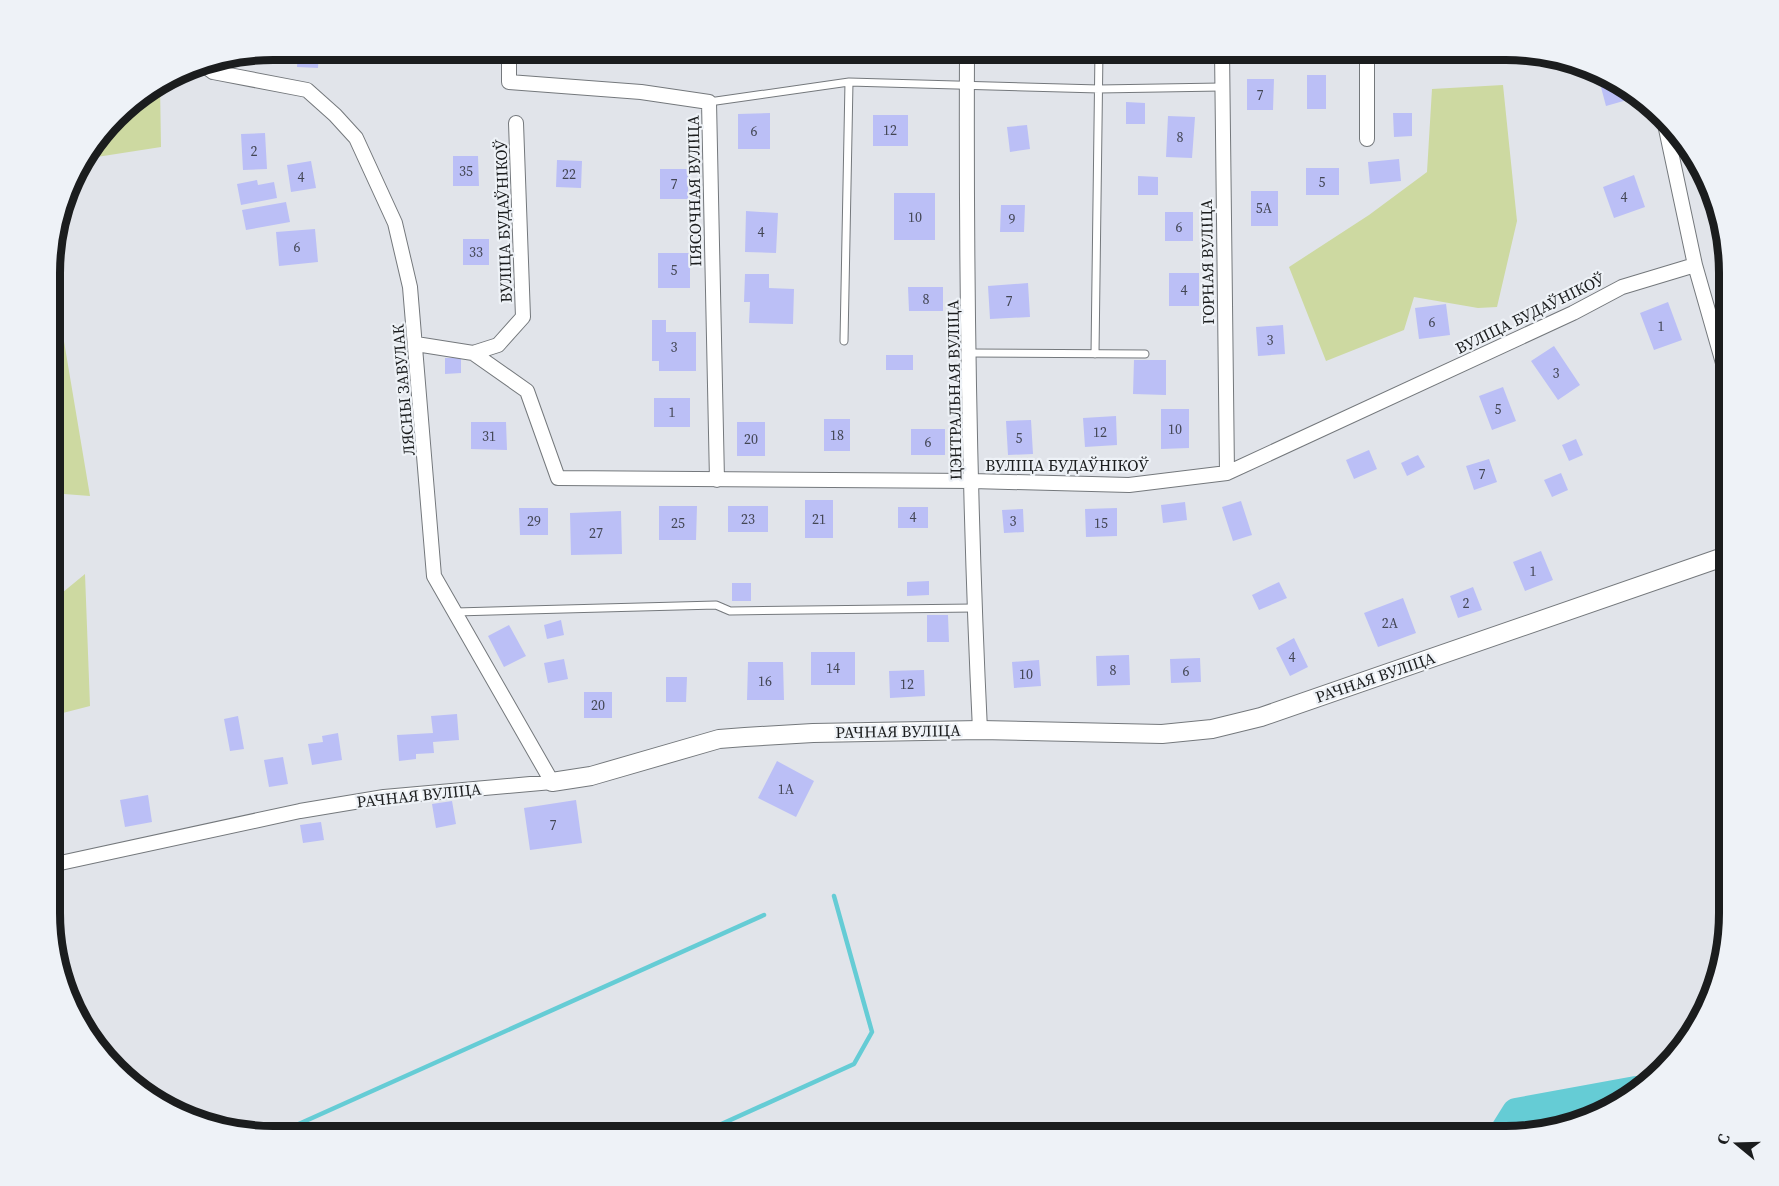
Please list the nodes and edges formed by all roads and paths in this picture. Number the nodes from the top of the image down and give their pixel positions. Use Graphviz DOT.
graph roads {
  1 [pos="509,60"];
  2 [pos="967,60"];
  3 [pos="1099,60"];
  4 [pos="1222,60"];
  5 [pos="1367,60"];
  6 [pos="216,68"];
  7 [pos="849,82"];
  8 [pos="967,85"];
  9 [pos="1221,87"];
  10 [pos="1099,89"];
  11 [pos="709,102"];
  12 [pos="516,123"];
  13 [pos="1667,134"];
  14 [pos="1367,139"];
  15 [pos="1695,264"];
  16 [pos="844,340"];
  17 [pos="416,344"];
  18 [pos="1719,349"];
  19 [pos="473,353"];
  20 [pos="969,353"];
  21 [pos="1095,354"];
  22 [pos="1145,354"];
  23 [pos="1227,473"];
  24 [pos="717,480"];
  25 [pos="972,481"];
  26 [pos="1719,558"];
  27 [pos="974,608"];
  28 [pos="454,612"];
  29 [pos="980,730"];
  30 [pos="552,782"];
  31 [pos="60,863"];
  1 -- 11 [label="street, ПЯСОЧНАЯ ВУЛІЦА"];
  2 -- 8 [label="street, ЦЭНТРАЛЬНАЯ ВУЛІЦА"];
  3 -- 10 [label="lane"];
  4 -- 9 [label="street, ГОРНАЯ ВУЛІЦА"];
  5 -- 14 [label="street"];
  6 -- 17 [label="street, ЛЯСНЫ ЗАВУЛАК"];
  7 -- 8 [label="lane"];
  7 -- 11 [label="lane"];
  7 -- 16 [label="lane"];
  8 -- 10 [label="lane"];
  8 -- 20 [label="street, ЦЭНТРАЛЬНАЯ ВУЛІЦА"];
  9 -- 10 [label="lane"];
  9 -- 23 [label="street, ГОРНАЯ ВУЛІЦА"];
  10 -- 21 [label="lane"];
  11 -- 24 [label="street, ПЯСОЧНАЯ ВУЛІЦА"];
  12 -- 19 [label="street, ВУЛІЦА БУДАЎНІКОЎ"];
  13 -- 15 [label="street"];
  15 -- 18 [label="street"];
  15 -- 23 [label="street, ВУЛІЦА БУДАЎНІКОЎ"];
  17 -- 19 [label="street"];
  17 -- 28 [label="street, ЛЯСНЫ ЗАВУЛАК"];
  19 -- 24 [label="street, ВУЛІЦА БУДАЎНІКОЎ"];
  20 -- 21 [label="lane"];
  20 -- 25 [label="street, ЦЭНТРАЛЬНАЯ ВУЛІЦА"];
  21 -- 22 [label="lane"];
  23 -- 25 [label="street, ВУЛІЦА БУДАЎНІКОЎ"];
  24 -- 25 [label="street, ВУЛІЦА БУДАЎНІКОЎ"];
  25 -- 27 [label="street, ЦЭНТРАЛЬНАЯ ВУЛІЦА"];
  26 -- 29 [label="street, РАЧНАЯ ВУЛІЦА"];
  27 -- 28 [label="lane"];
  27 -- 29 [label="street, ЦЭНТРАЛЬНАЯ ВУЛІЦА"];
  28 -- 30 [label="street, ЛЯСНЫ ЗАВУЛАК"];
  29 -- 30 [label="street, РАЧНАЯ ВУЛІЦА"];
  30 -- 31 [label="street, РАЧНАЯ ВУЛІЦА"];
}
